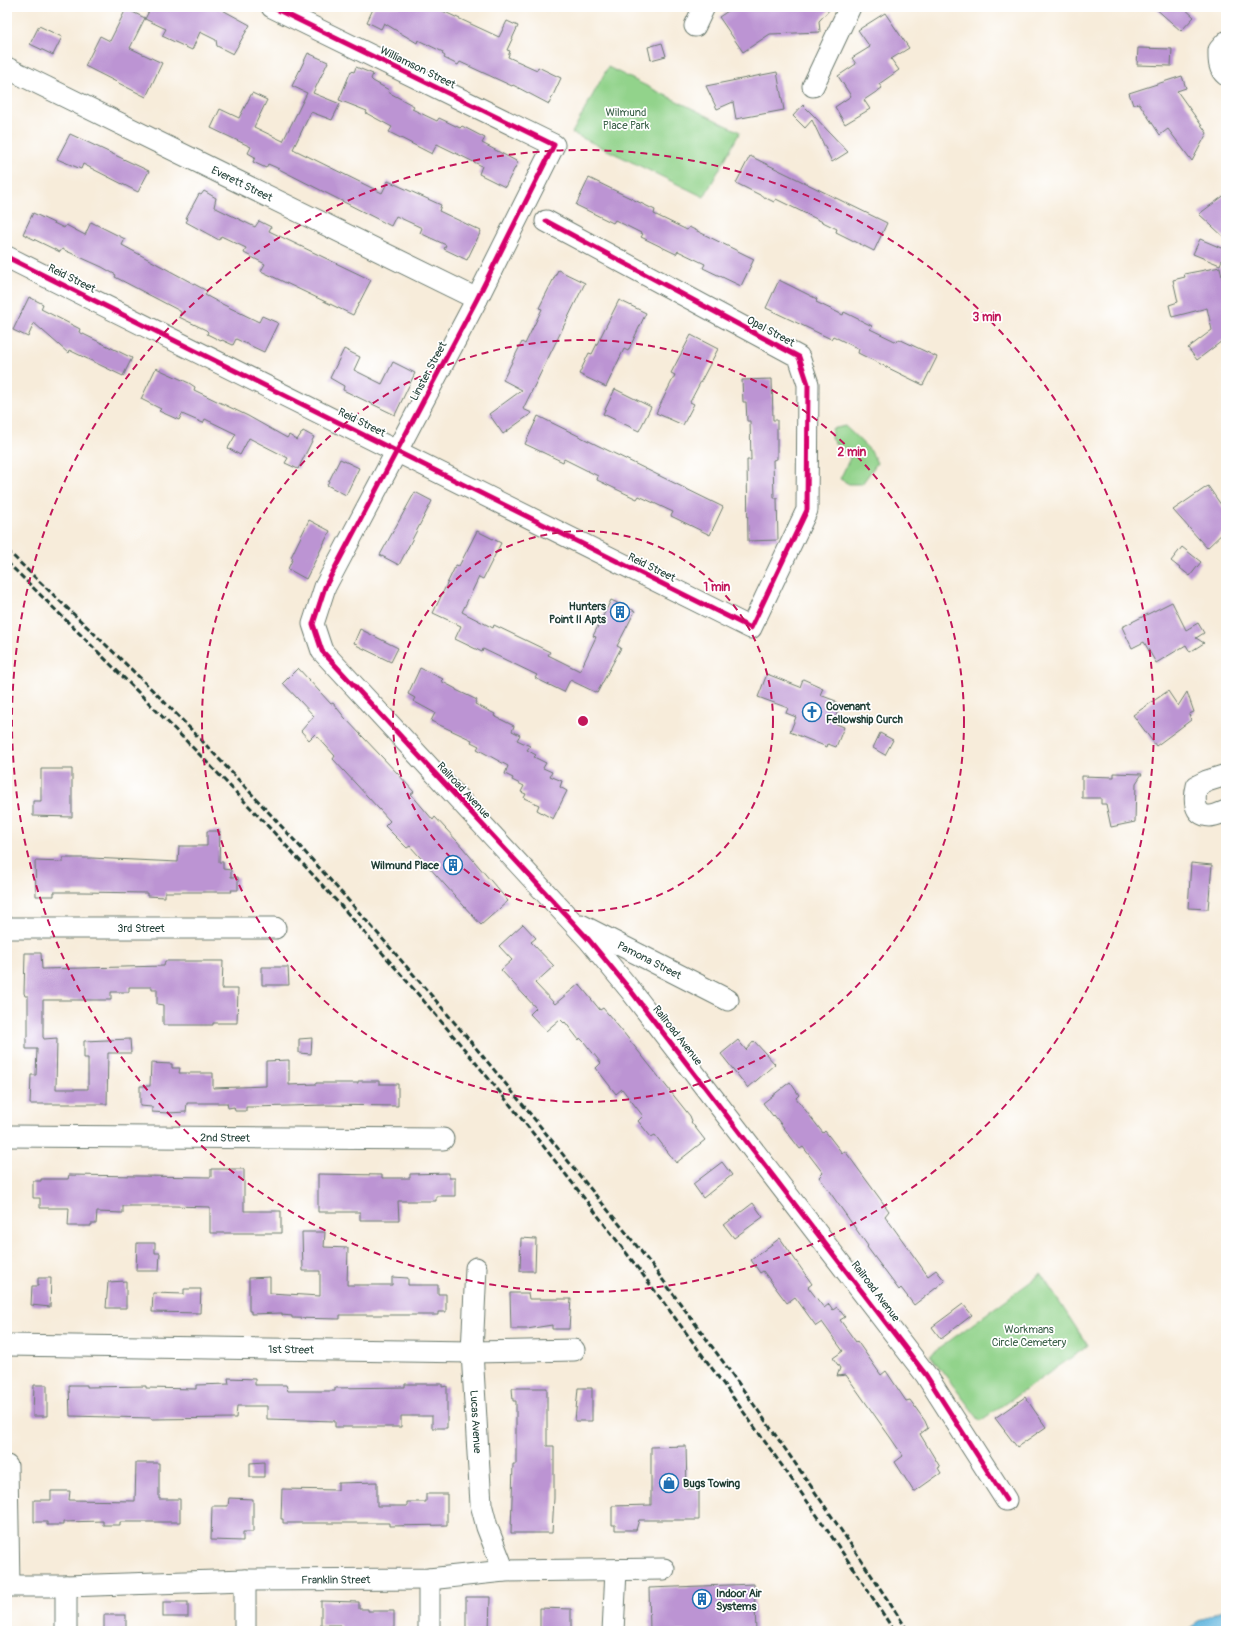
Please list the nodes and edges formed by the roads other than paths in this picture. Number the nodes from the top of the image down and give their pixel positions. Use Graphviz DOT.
graph roads {
  1 [pos="272,7"];
  2 [pos="704,7"];
  3 [pos="850,7"];
  4 [pos="695,26"];
  5 [pos="1226,42"];
  6 [pos="7,68"];
  7 [pos="1226,75"];
  8 [pos="813,86"];
  9 [pos="554,145"];
  10 [pos="546,221"];
  11 [pos="7,257"];
  12 [pos="477,299"];
  13 [pos="397,451"];
  14 [pos="318,606"];
  15 [pos="751,628"];
  16 [pos="1226,775"];
  17 [pos="1226,811"];
  18 [pos="570,919"];
  19 [pos="7,927"];
  20 [pos="275,928"];
  21 [pos="7,932"];
  22 [pos="728,1000"];
  23 [pos="7,1136"];
  24 [pos="443,1139"];
  25 [pos="476,1268"];
  26 [pos="7,1345"];
  27 [pos="574,1350"];
  28 [pos="472,1352"];
  29 [pos="7,1466"];
  30 [pos="1006,1500"];
  31 [pos="664,1569"];
  32 [pos="504,1571"];
  33 [pos="616,1571"];
  34 [pos="429,1579"];
  35 [pos="245,1580"];
  36 [pos="8,1586"];
  37 [pos="66,1586"];
  38 [pos="66,1631"];
  39 [pos="246,1631"];
  40 [pos="429,1631"];
  41 [pos="612,1631"];
  1 -- 9 [label="street, Williamson Street"];
  2 -- 4 [label="street"];
  3 -- 8 [label="street"];
  5 -- 7 [label="street"];
  6 -- 12 [label="street, Everett Street"];
  9 -- 12 [label="street, Linster Street"];
  10 -- 15 [label="street, Opal Street"];
  11 -- 13 [label="street, Reid Street"];
  12 -- 13 [label="street, Linster Street"];
  13 -- 14 [label="street, Linster Street"];
  13 -- 15 [label="street, Reid Street"];
  14 -- 18 [label="street, Railroad Avenue"];
  16 -- 17 [label="street"];
  18 -- 22 [label="street, Pamona Street"];
  18 -- 30 [label="street, Railroad Avenue"];
  19 -- 20 [label="street, 3rd Street"];
  19 -- 21 [label="street"];
  23 -- 24 [label="street, 2nd Street"];
  25 -- 28 [label="street, Lucas Avenue"];
  26 -- 28 [label="street, 1st Street"];
  27 -- 28 [label="street, 1st Street"];
  28 -- 32 [label="street, Lucas Avenue"];
  29 -- 36 [label="street"];
  31 -- 33 [label="street, Franklin Street"];
  32 -- 33 [label="street, Franklin Street"];
  32 -- 34 [label="street, Franklin Street"];
  33 -- 41 [label="street"];
  34 -- 35 [label="street, Franklin Street"];
  34 -- 40 [label="street"];
  35 -- 37 [label="street, Franklin Street"];
  35 -- 39 [label="street"];
  36 -- 37 [label="street, Franklin Street"];
  37 -- 38 [label="street"];
}
